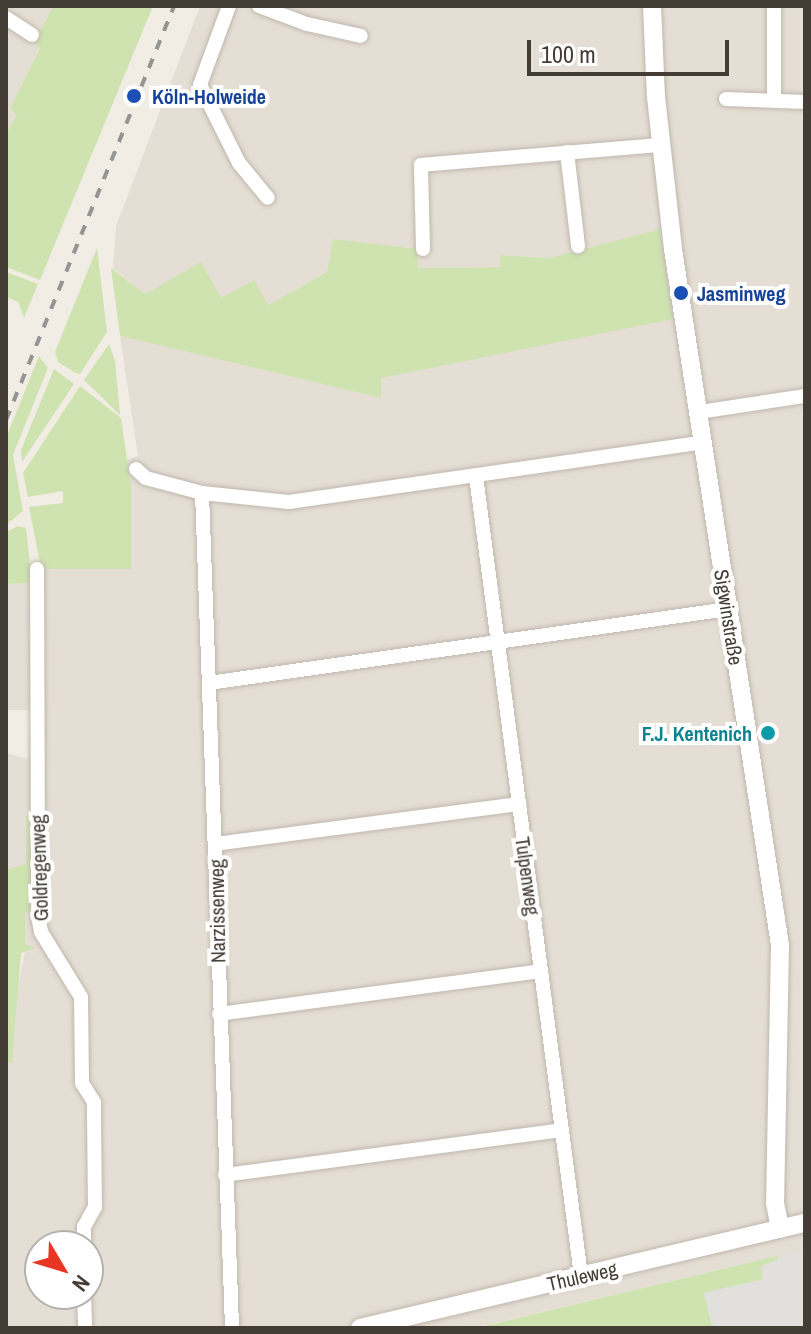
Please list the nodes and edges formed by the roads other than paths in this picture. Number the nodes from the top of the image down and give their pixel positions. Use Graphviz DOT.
graph roads {
  1 [pos="229,6"];
  2 [pos="259,6"];
  3 [pos="652,6"];
  4 [pos="774,6"];
  5 [pos="6,18"];
  6 [pos="32,35"];
  7 [pos="361,36"];
  8 [pos="726,99"];
  9 [pos="774,100"];
  10 [pos="805,102"];
  11 [pos="661,145"];
  12 [pos="567,152"];
  13 [pos="268,198"];
  14 [pos="578,246"];
  15 [pos="423,249"];
  16 [pos="805,396"];
  17 [pos="699,412"];
  18 [pos="703,442"];
  19 [pos="136,469"];
  20 [pos="476,476"];
  21 [pos="202,493"];
  22 [pos="37,569"];
  23 [pos="728,609"];
  24 [pos="498,642"];
  25 [pos="209,683"];
  26 [pos="519,804"];
  27 [pos="215,844"];
  28 [pos="541,971"];
  29 [pos="219,1014"];
  30 [pos="562,1130"];
  31 [pos="225,1175"];
  32 [pos="805,1223"];
  33 [pos="780,1229"];
  34 [pos="84,1230"];
  35 [pos="581,1276"];
  36 [pos="232,1328"];
  37 [pos="360,1328"];
  1 -- 13 [label="street"];
  2 -- 7 [label="street"];
  3 -- 11 [label="street, Sigwinstraße"];
  4 -- 9 [label="street"];
  5 -- 6 [label="street"];
  8 -- 9 [label="street"];
  9 -- 10 [label="street"];
  11 -- 12 [label="street"];
  11 -- 17 [label="street, Sigwinstraße"];
  12 -- 14 [label="street"];
  12 -- 15 [label="street"];
  16 -- 17 [label="street"];
  17 -- 18 [label="street, Sigwinstraße"];
  18 -- 20 [label="street"];
  18 -- 23 [label="street, Sigwinstraße"];
  19 -- 21 [label="street"];
  20 -- 21 [label="street"];
  20 -- 24 [label="street, Tulpenweg"];
  21 -- 25 [label="street, Narzissenweg"];
  22 -- 34 [label="street, Goldregenweg"];
  23 -- 24 [label="street"];
  23 -- 33 [label="street, Sigwinstraße"];
  24 -- 25 [label="street"];
  24 -- 26 [label="street, Tulpenweg"];
  25 -- 27 [label="street, Narzissenweg"];
  26 -- 27 [label="street"];
  26 -- 28 [label="street, Tulpenweg"];
  27 -- 29 [label="street, Narzissenweg"];
  28 -- 29 [label="street"];
  28 -- 30 [label="street, Tulpenweg"];
  29 -- 31 [label="street, Narzissenweg"];
  30 -- 31 [label="street"];
  30 -- 35 [label="street, Tulpenweg"];
  31 -- 36 [label="street, Narzissenweg"];
  32 -- 33 [label="street, Thuleweg"];
  33 -- 35 [label="street, Thuleweg"];
  35 -- 37 [label="street, Thuleweg"];
}
